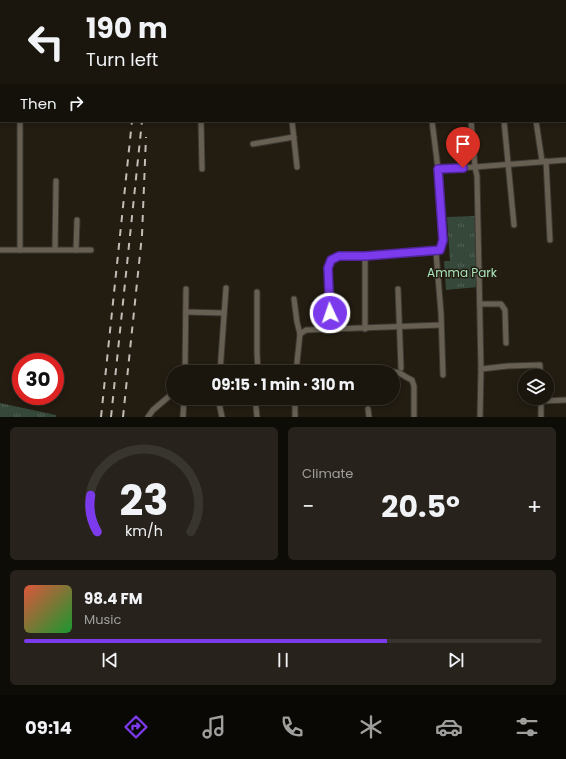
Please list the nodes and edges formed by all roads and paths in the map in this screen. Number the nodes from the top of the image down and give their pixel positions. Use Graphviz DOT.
graph roads {
  1 [pos="20,122"];
  2 [pos="201,122"];
  3 [pos="292,122"];
  4 [pos="432,122"];
  5 [pos="471,122"];
  6 [pos="504,122"];
  7 [pos="536,122"];
  8 [pos="294,137"];
  9 [pos="253,144"];
  10 [pos="566,160"];
  11 [pos="544,161"];
  12 [pos="509,164"];
  13 [pos="298,167"];
  14 [pos="475,167"];
  15 [pos="202,169"];
  16 [pos="438,169"];
  17 [pos="56,181"];
  18 [pos="77,220"];
  19 [pos="514,225"];
  20 [pos="550,240"];
  21 [pos="55,249"];
  22 [pos="0,250"];
  23 [pos="20,250"];
  24 [pos="76,250"];
  25 [pos="91,250"];
  26 [pos="436,252"];
  27 [pos="365,256"];
  28 [pos="226,288"];
  29 [pos="186,289"];
  30 [pos="398,289"];
  31 [pos="257,292"];
  32 [pos="294,299"];
  33 [pos="480,304"];
  34 [pos="186,312"];
  35 [pos="224,313"];
  36 [pos="441,326"];
  37 [pos="399,327"];
  38 [pos="326,329"];
  39 [pos="365,329"];
  40 [pos="300,334"];
  41 [pos="506,343"];
  42 [pos="185,365"];
  43 [pos="220,365"];
  44 [pos="258,365"];
  45 [pos="297,365"];
  46 [pos="401,368"];
  47 [pos="481,369"];
  48 [pos="540,369"];
  49 [pos="400,372"];
  50 [pos="443,375"];
  51 [pos="166,399"];
  52 [pos="554,400"];
  53 [pos="566,400"];
  54 [pos="184,405"];
  55 [pos="219,405"];
  56 [pos="295,405"];
  57 [pos="541,405"];
  58 [pos="256,407"];
  59 [pos="368,409"];
  60 [pos="148,417"];
  61 [pos="183,417"];
  62 [pos="222,417"];
  63 [pos="256,417"];
  64 [pos="295,417"];
  65 [pos="369,417"];
  66 [pos="414,417"];
  67 [pos="480,417"];
  68 [pos="541,417"];
  1 -- 23 [label="street"];
  2 -- 15 [label="street"];
  3 -- 8 [label="street"];
  4 -- 16 [label="street"];
  5 -- 14 [label="street"];
  6 -- 12 [label="street"];
  7 -- 11 [label="street"];
  8 -- 9 [label="street"];
  8 -- 13 [label="street"];
  10 -- 11 [label="street"];
  11 -- 12 [label="street"];
  11 -- 20 [label="street"];
  12 -- 14 [label="street"];
  12 -- 19 [label="street"];
  14 -- 16 [label="street"];
  14 -- 33 [label="street"];
  16 -- 26 [label="street"];
  17 -- 21 [label="street"];
  18 -- 24 [label="street"];
  21 -- 23 [label="street"];
  21 -- 24 [label="street"];
  22 -- 23 [label="street"];
  24 -- 25 [label="street"];
  26 -- 27 [label="street"];
  26 -- 36 [label="street"];
  27 -- 38 [label="street"];
  27 -- 39 [label="street"];
  28 -- 35 [label="street"];
  29 -- 34 [label="street"];
  30 -- 37 [label="street"];
  31 -- 44 [label="street"];
  32 -- 40 [label="street"];
  33 -- 41 [label="street"];
  33 -- 47 [label="street"];
  34 -- 35 [label="street"];
  34 -- 42 [label="street"];
  35 -- 43 [label="street"];
  36 -- 37 [label="street"];
  36 -- 50 [label="street"];
  37 -- 39 [label="street"];
  37 -- 46 [label="street"];
  38 -- 39 [label="street"];
  38 -- 40 [label="street"];
  40 -- 45 [label="street"];
  47 -- 48 [label="street"];
  47 -- 67 [label="street"];
  49 -- 66 [label="street"];
  51 -- 60 [label="street"];
  52 -- 53 [label="street"];
  54 -- 61 [label="street"];
  55 -- 62 [label="street"];
  56 -- 64 [label="street"];
  57 -- 68 [label="street"];
  58 -- 63 [label="street"];
  59 -- 65 [label="street"];
}
